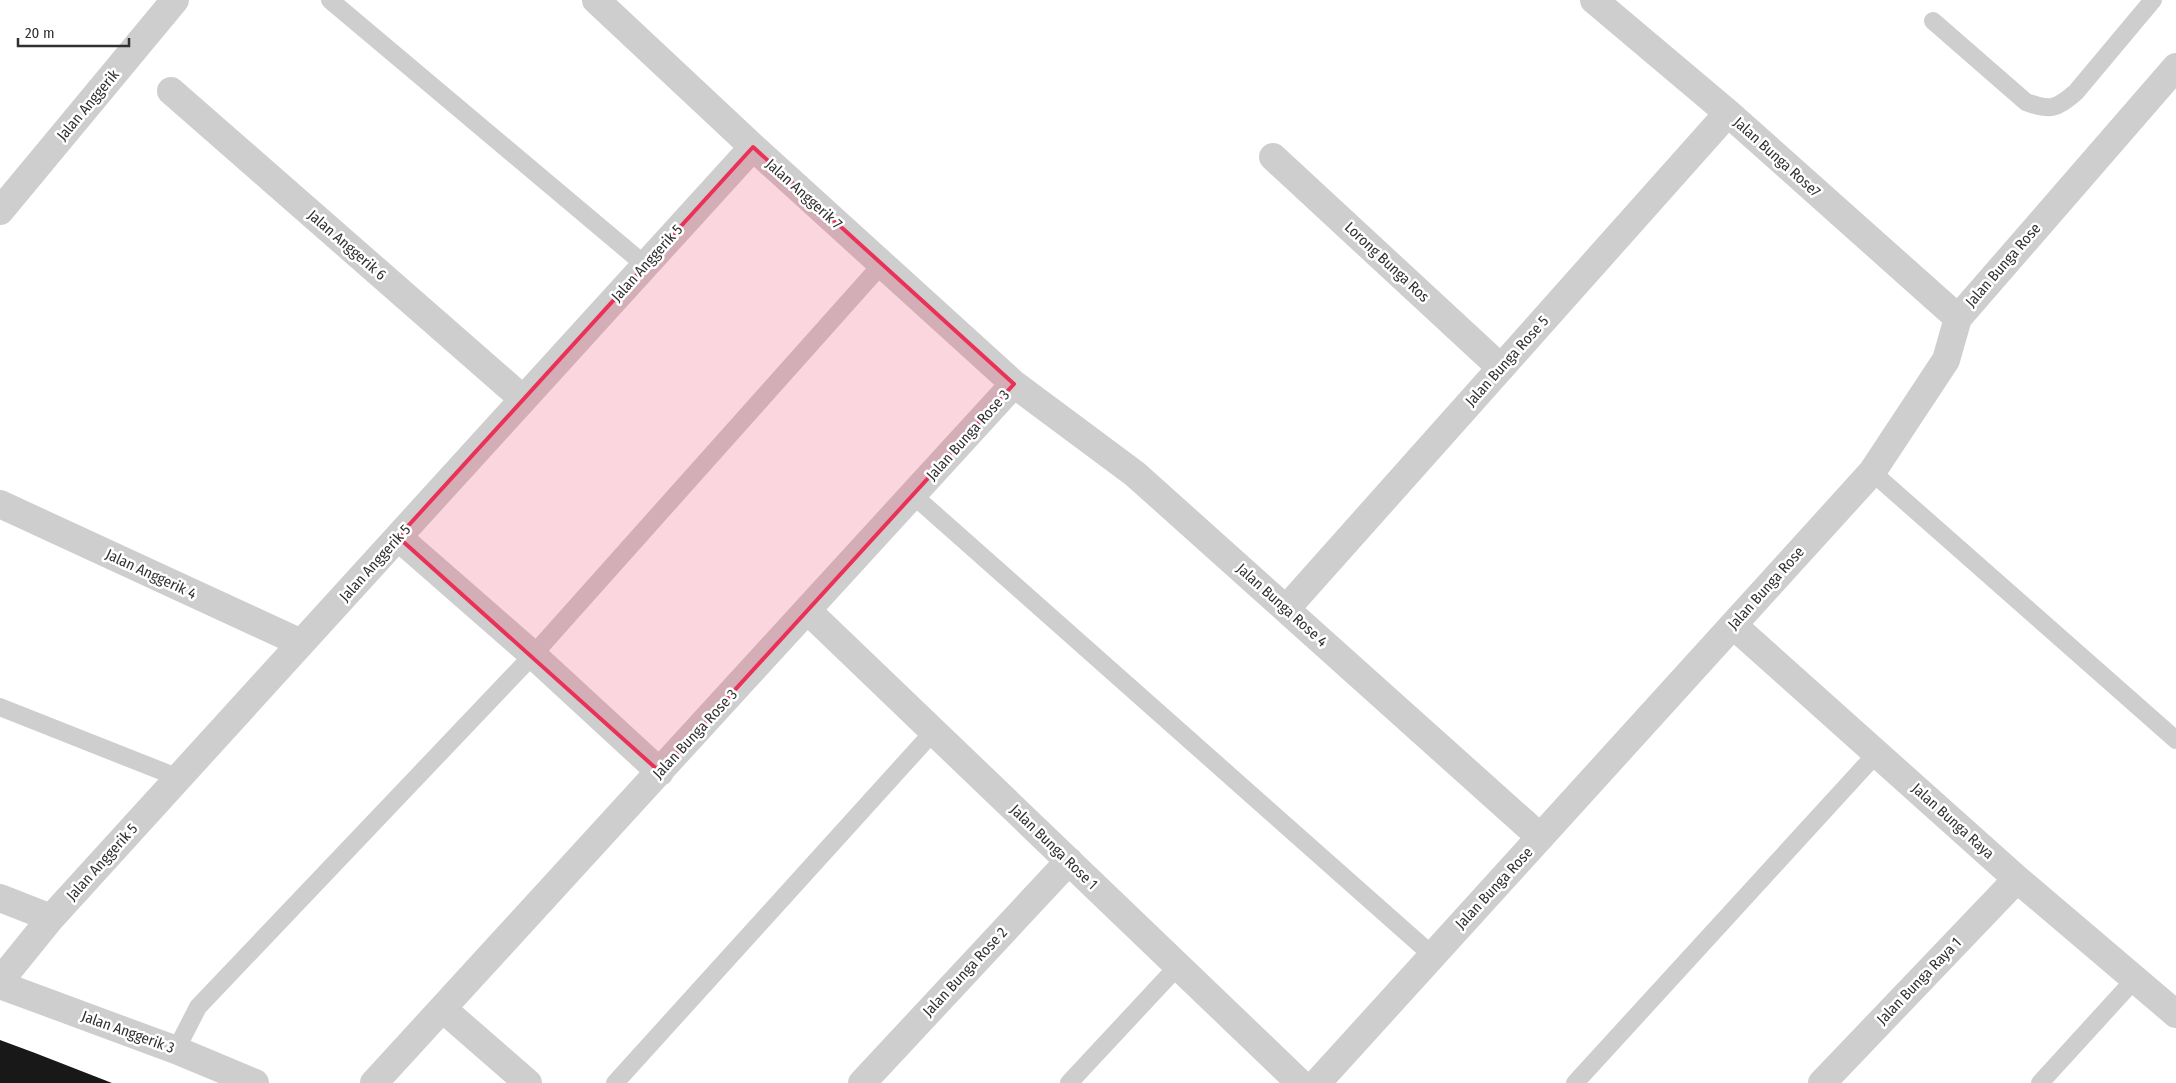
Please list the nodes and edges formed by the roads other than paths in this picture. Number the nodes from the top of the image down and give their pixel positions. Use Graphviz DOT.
graph roads {
  1 [pos="175,0"];
  2 [pos="330,0"];
  3 [pos="596,0"];
  4 [pos="1594,0"];
  5 [pos="2153,0"];
  6 [pos="1933,21"];
  7 [pos="2176,67"];
  8 [pos="171,91"];
  9 [pos="1728,113"];
  10 [pos="752,147"];
  11 [pos="1273,157"];
  12 [pos="0,211"];
  13 [pos="882,264"];
  14 [pos="645,266"];
  15 [pos="1958,318"];
  16 [pos="1502,368"];
  17 [pos="1014,384"];
  18 [pos="523,400"];
  19 [pos="1872,472"];
  20 [pos="913,495"];
  21 [pos="0,504"];
  22 [pos="398,537"];
  23 [pos="1286,609"];
  24 [pos="808,611"];
  25 [pos="1733,625"];
  26 [pos="301,643"];
  27 [pos="533,655"];
  28 [pos="0,707"];
  29 [pos="934,732"];
  30 [pos="2176,740"];
  31 [pos="1876,753"];
  32 [pos="660,772"];
  33 [pos="179,778"];
  34 [pos="1540,837"];
  35 [pos="1069,861"];
  36 [pos="2017,879"];
  37 [pos="0,898"];
  38 [pos="51,918"];
  39 [pos="1432,955"];
  40 [pos="1178,966"];
  41 [pos="2135,979"];
  42 [pos="0,981"];
  43 [pos="0,985"];
  44 [pos="442,1010"];
  45 [pos="2176,1014"];
  46 [pos="176,1050"];
  47 [pos="256,1083"];
  48 [pos="374,1083"];
  49 [pos="528,1083"];
  50 [pos="615,1083"];
  51 [pos="862,1083"];
  52 [pos="1069,1083"];
  53 [pos="1300,1083"];
  54 [pos="1317,1083"];
  55 [pos="1574,1083"];
  56 [pos="1822,1083"];
  57 [pos="2040,1083"];
  1 -- 12 [label="street, Jalan Anggerik"];
  2 -- 14 [label="lane"];
  3 -- 10 [label="street, Jalan Anggerik 7"];
  4 -- 9 [label="street, Jalan Bunga Rose7"];
  5 -- 6 [label="lane"];
  7 -- 15 [label="street, Jalan Bunga Rose"];
  8 -- 18 [label="street, Jalan Anggerik 6"];
  9 -- 15 [label="street, Jalan Bunga Rose7"];
  9 -- 16 [label="street, Jalan Bunga Rose 5"];
  10 -- 13 [label="street, Jalan Anggerik 7"];
  10 -- 14 [label="street, Jalan Anggerik 5"];
  11 -- 16 [label="street, Lorong Bunga Ros"];
  13 -- 17 [label="street, Jalan Anggerik 7"];
  13 -- 27 [label="lane"];
  14 -- 18 [label="street, Jalan Anggerik 5"];
  15 -- 19 [label="street, Jalan Bunga Rose"];
  16 -- 23 [label="street, Jalan Bunga Rose 5"];
  17 -- 20 [label="street, Jalan Bunga Rose 3"];
  17 -- 23 [label="street, Jalan Bunga Rose 4"];
  18 -- 22 [label="street, Jalan Anggerik 5"];
  19 -- 25 [label="street, Jalan Bunga Rose"];
  19 -- 30 [label="lane"];
  20 -- 24 [label="street, Jalan Bunga Rose 3"];
  20 -- 39 [label="lane"];
  21 -- 26 [label="street, Jalan Anggerik 4"];
  22 -- 26 [label="street, Jalan Anggerik 5"];
  22 -- 27 [label="street"];
  23 -- 34 [label="street, Jalan Bunga Rose 4"];
  24 -- 29 [label="street, Jalan Bunga Rose 1"];
  24 -- 32 [label="street, Jalan Bunga Rose 3"];
  25 -- 31 [label="street, Jalan Bunga Raya"];
  25 -- 34 [label="street, Jalan Bunga Rose"];
  26 -- 33 [label="street, Jalan Anggerik 5"];
  27 -- 32 [label="street"];
  27 -- 46 [label="lane"];
  28 -- 33 [label="lane"];
  29 -- 35 [label="street, Jalan Bunga Rose 1"];
  29 -- 50 [label="lane"];
  31 -- 36 [label="street, Jalan Bunga Raya"];
  31 -- 55 [label="lane"];
  32 -- 44 [label="street, Jalan Bunga Rose 3"];
  33 -- 38 [label="street, Jalan Anggerik 5"];
  34 -- 39 [label="street, Jalan Bunga Rose"];
  35 -- 40 [label="street, Jalan Bunga Rose 1"];
  35 -- 51 [label="street, Jalan Bunga Rose 2"];
  36 -- 41 [label="street, Jalan Bunga Raya"];
  36 -- 56 [label="street, Jalan Bunga Raya 1"];
  37 -- 38 [label="street"];
  38 -- 42 [label="street, Jalan Anggerik 5"];
  39 -- 54 [label="street, Jalan Bunga Rose"];
  40 -- 52 [label="lane"];
  40 -- 53 [label="street, Jalan Bunga Rose 1"];
  41 -- 45 [label="street, Jalan Bunga Raya"];
  41 -- 57 [label="lane"];
  43 -- 46 [label="street, Jalan Anggerik 3"];
  44 -- 48 [label="street, Jalan Bunga Rose 3"];
  44 -- 49 [label="street"];
  46 -- 47 [label="street, Jalan Anggerik 3"];
}
